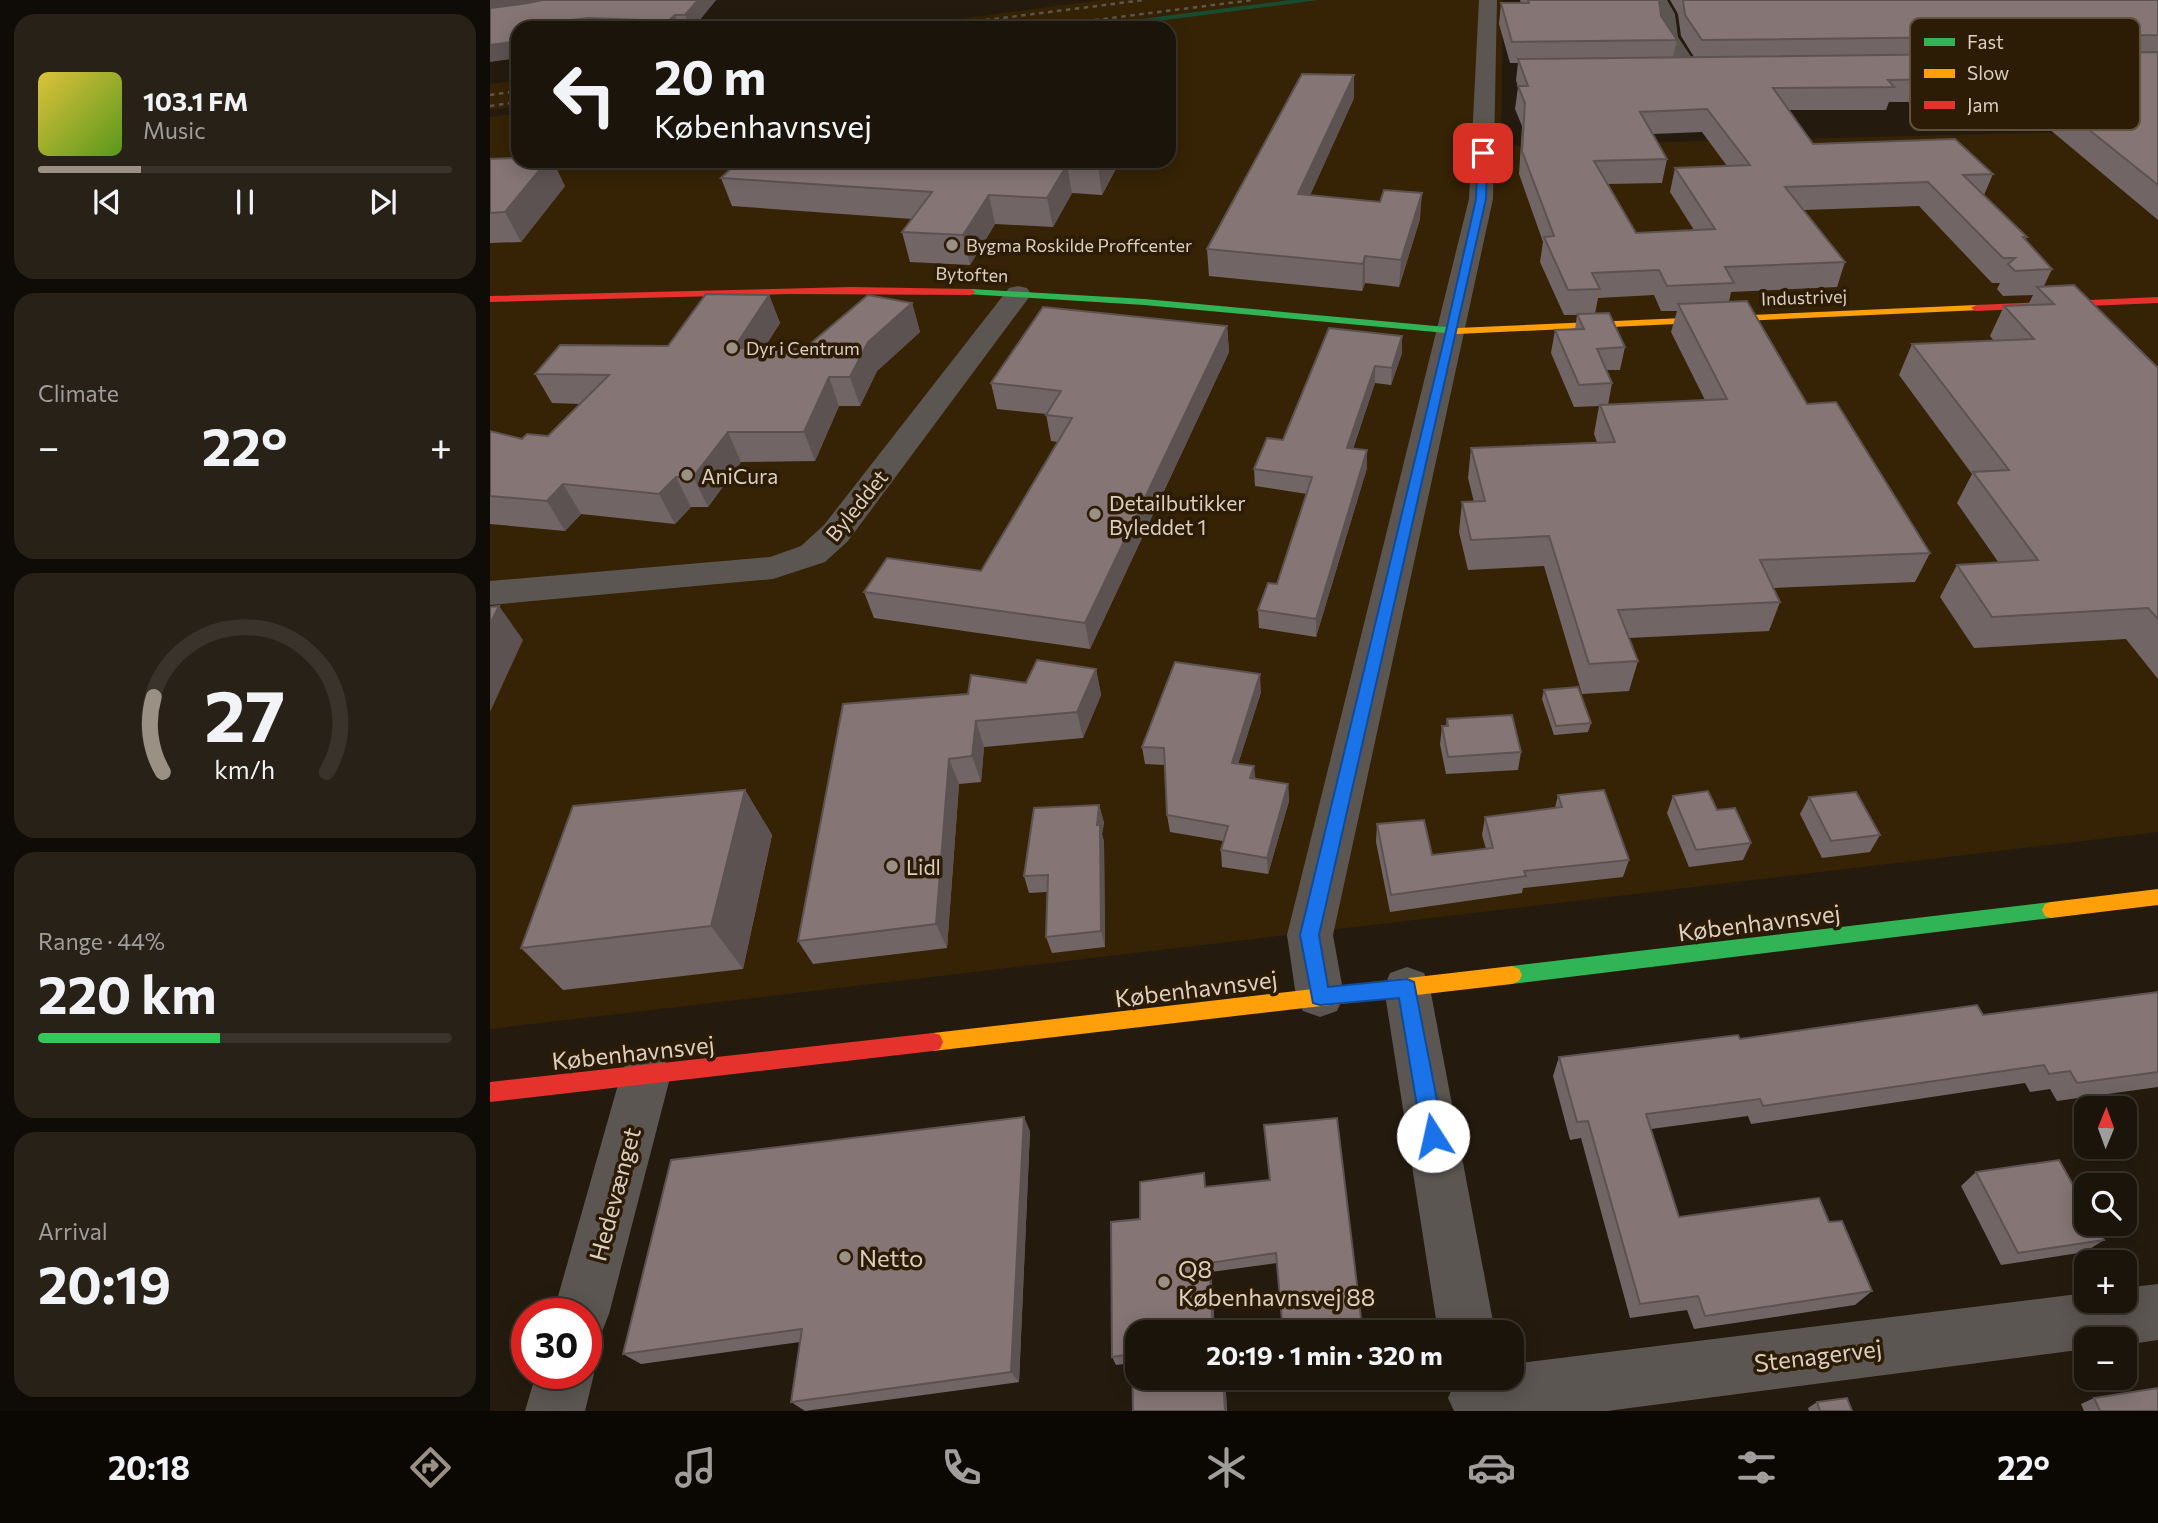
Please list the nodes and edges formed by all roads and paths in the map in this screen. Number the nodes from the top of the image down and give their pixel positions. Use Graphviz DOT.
graph roads {
  1 [pos="1488,0"];
  2 [pos="1658,0"];
  3 [pos="1664,71"];
  4 [pos="1018,294"];
  5 [pos="490,299"];
  6 [pos="2158,300"];
  7 [pos="1452,331"];
  8 [pos="490,593"];
  9 [pos="2158,897"];
  10 [pos="1407,988"];
  11 [pos="1320,996"];
  12 [pos="646,1074"];
  13 [pos="490,1092"];
  14 [pos="585,1298"];
  15 [pos="2158,1312"];
  16 [pos="1465,1320"];
  17 [pos="561,1389"];
  18 [pos="1478,1395"];
  19 [pos="555,1411"];
  1 -- 7 [label="street"];
  2 -- 3 [label="street"];
  4 -- 5 [label="street, Bytoften"];
  4 -- 7 [label="street, Bytoften"];
  4 -- 8 [label="street, Byleddet"];
  6 -- 7 [label="street, Industrivej"];
  7 -- 11 [label="street"];
  9 -- 10 [label="street, Københavnsvej"];
  10 -- 11 [label="street, Københavnsvej"];
  10 -- 16 [label="street"];
  11 -- 12 [label="street, Københavnsvej"];
  12 -- 13 [label="street, Københavnsvej"];
  12 -- 14 [label="street, Hedevænget"];
  15 -- 18 [label="street, Stenagervej"];
  17 -- 19 [label="street"];
}
